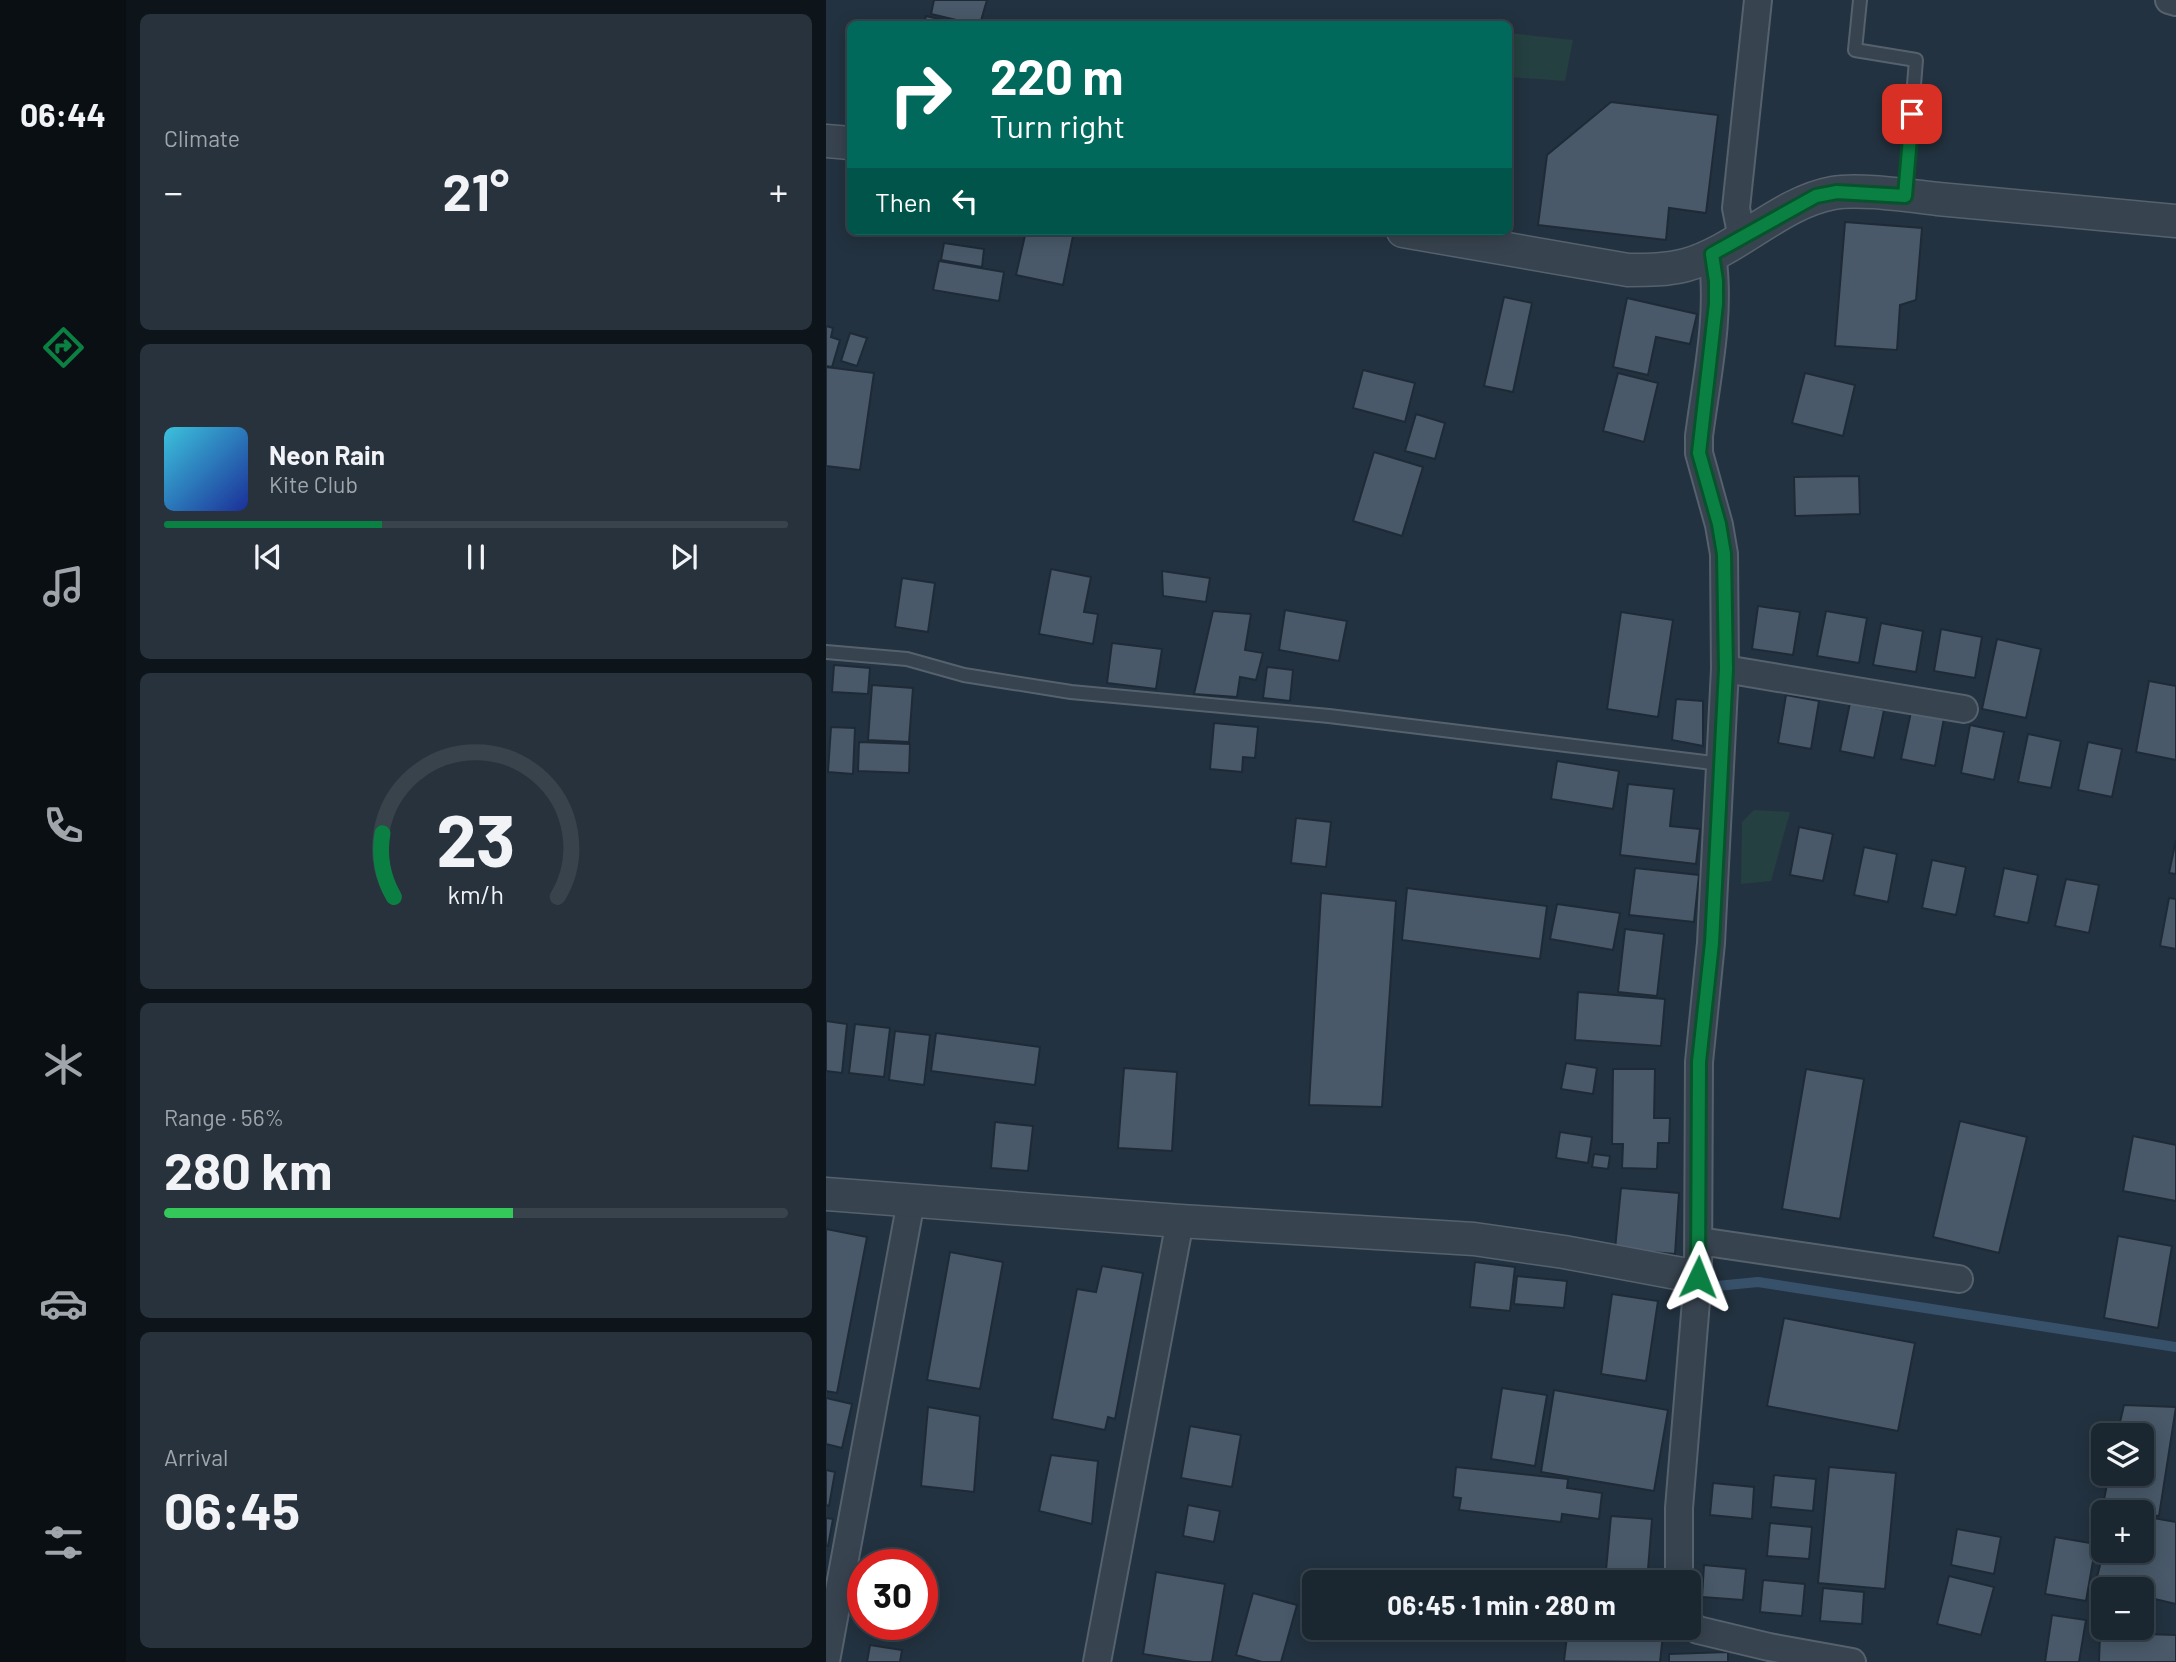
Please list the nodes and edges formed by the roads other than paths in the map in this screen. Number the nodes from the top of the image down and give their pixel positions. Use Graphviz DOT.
graph roads {
  1 [pos="1758,0"];
  2 [pos="1860,0"];
  3 [pos="2169,0"];
  4 [pos="2176,2"];
  5 [pos="826,141"];
  6 [pos="847,143"];
  7 [pos="1905,196"];
  8 [pos="2176,221"];
  9 [pos="1427,235"];
  10 [pos="1742,238"];
  11 [pos="1712,254"];
  12 [pos="826,652"];
  13 [pos="1726,669"];
  14 [pos="1964,709"];
  15 [pos="1721,764"];
  16 [pos="826,1194"];
  17 [pos="911,1200"];
  18 [pos="1180,1221"];
  19 [pos="1699,1241"];
  20 [pos="1698,1277"];
  21 [pos="1959,1279"];
  22 [pos="1679,1570"];
  23 [pos="1701,1631"];
  24 [pos="826,1661"];
  25 [pos="1099,1662"];
  26 [pos="1852,1662"];
  1 -- 10 [label="street"];
  2 -- 7 [label="lane"];
  3 -- 4 [label="street"];
  5 -- 6 [label="street"];
  7 -- 8 [label="street"];
  7 -- 10 [label="street"];
  9 -- 11 [label="street"];
  10 -- 11 [label="street"];
  11 -- 13 [label="street"];
  12 -- 15 [label="lane"];
  13 -- 14 [label="street"];
  13 -- 15 [label="street"];
  15 -- 19 [label="street"];
  16 -- 17 [label="street"];
  17 -- 18 [label="street"];
  17 -- 24 [label="street"];
  18 -- 20 [label="street"];
  18 -- 25 [label="street"];
  19 -- 20 [label="street"];
  19 -- 21 [label="street"];
  20 -- 22 [label="street"];
  23 -- 26 [label="street"];
}
